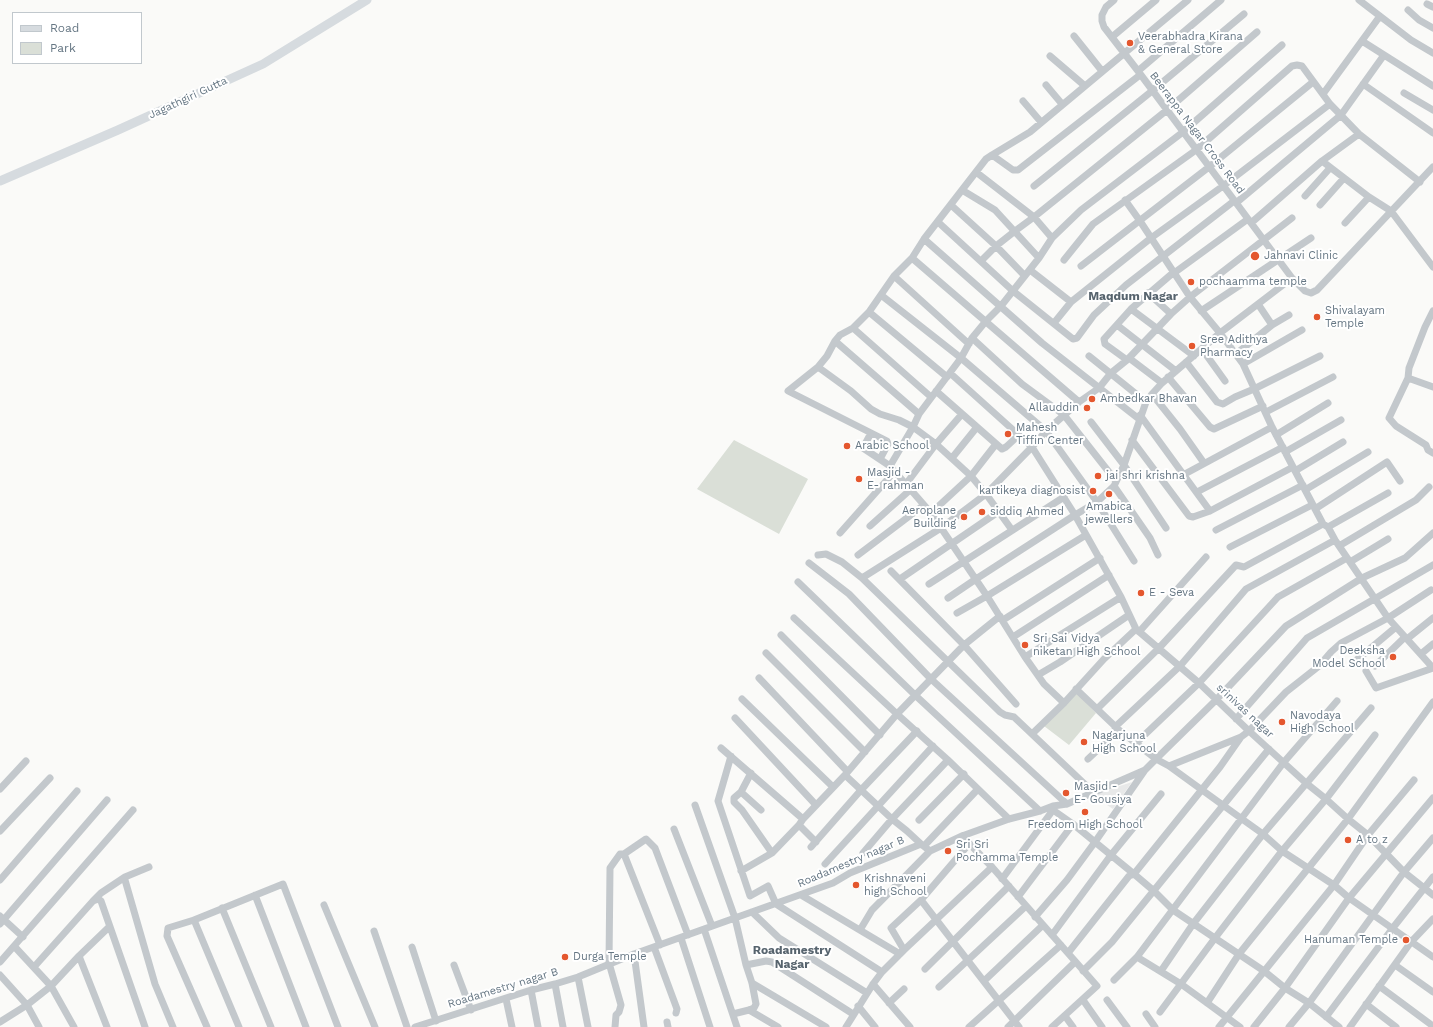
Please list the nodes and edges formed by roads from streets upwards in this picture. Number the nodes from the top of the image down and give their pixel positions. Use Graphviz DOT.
graph roads {
  1 [pos="367,0"];
  2 [pos="1114,0"];
  3 [pos="1156,0"];
  4 [pos="1188,0"];
  5 [pos="1221,0"];
  6 [pos="1359,0"];
  7 [pos="1408,10"];
  8 [pos="1244,14"];
  9 [pos="1380,16"];
  10 [pos="1433,28"];
  11 [pos="1257,32"];
  12 [pos="1074,36"];
  13 [pos="1112,37"];
  14 [pos="1362,41"];
  15 [pos="1282,45"];
  16 [pos="1124,53"];
  17 [pos="1433,53"];
  18 [pos="1384,55"];
  19 [pos="1050,56"];
  20 [pos="1102,70"];
  21 [pos="1139,73"];
  22 [pos="1313,82"];
  23 [pos="1363,84"];
  24 [pos="1046,85"];
  25 [pos="1085,86"];
  26 [pos="1433,86"];
  27 [pos="1152,91"];
  28 [pos="1404,93"];
  29 [pos="1323,94"];
  30 [pos="1023,102"];
  31 [pos="1062,104"];
  32 [pos="1330,104"];
  33 [pos="1167,110"];
  34 [pos="1433,110"];
  35 [pos="1341,115"];
  36 [pos="1041,122"];
  37 [pos="1183,132"];
  38 [pos="1433,133"];
  39 [pos="1359,134"];
  40 [pos="1196,150"];
  41 [pos="992,155"];
  42 [pos="1322,161"];
  43 [pos="1209,167"];
  44 [pos="1433,167"];
  45 [pos="1330,168"];
  46 [pos="976,172"];
  47 [pos="1344,178"];
  48 [pos="0,181"];
  49 [pos="1420,182"];
  50 [pos="1034,186"];
  51 [pos="1223,186"];
  52 [pos="962,190"];
  53 [pos="1305,196"];
  54 [pos="1369,197"];
  55 [pos="1125,200"];
  56 [pos="1235,202"];
  57 [pos="951,205"];
  58 [pos="1320,205"];
  59 [pos="1391,212"];
  60 [pos="1034,217"];
  61 [pos="1292,218"];
  62 [pos="1140,221"];
  63 [pos="1249,221"];
  64 [pos="938,222"];
  65 [pos="1345,223"];
  66 [pos="1015,231"];
  67 [pos="1052,238"];
  68 [pos="1151,238"];
  69 [pos="1311,238"];
  70 [pos="924,239"];
  71 [pos="1263,240"];
  72 [pos="996,246"];
  73 [pos="1164,257"];
  74 [pos="912,258"];
  75 [pos="1039,258"];
  76 [pos="1278,259"];
  77 [pos="1064,260"];
  78 [pos="981,262"];
  79 [pos="1081,266"];
  80 [pos="1433,267"];
  81 [pos="1027,272"];
  82 [pos="1174,273"];
  83 [pos="894,276"];
  84 [pos="1292,278"];
  85 [pos="1013,291"];
  86 [pos="1148,293"];
  87 [pos="881,295"];
  88 [pos="1190,297"];
  89 [pos="1071,302"];
  90 [pos="1258,304"];
  91 [pos="1001,306"];
  92 [pos="1131,309"];
  93 [pos="1202,311"];
  94 [pos="1433,311"];
  95 [pos="870,312"];
  96 [pos="1171,314"];
  97 [pos="1289,315"];
  98 [pos="986,321"];
  99 [pos="1054,323"];
  100 [pos="1117,325"];
  101 [pos="1272,325"];
  102 [pos="853,328"];
  103 [pos="1157,329"];
  104 [pos="1302,330"];
  105 [pos="1220,333"];
  106 [pos="835,341"];
  107 [pos="970,341"];
  108 [pos="1142,345"];
  109 [pos="1202,349"];
  110 [pos="1236,354"];
  111 [pos="1089,356"];
  112 [pos="1194,356"];
  113 [pos="1320,356"];
  114 [pos="961,358"];
  115 [pos="1128,359"];
  116 [pos="1186,362"];
  117 [pos="1243,364"];
  118 [pos="818,367"];
  119 [pos="1176,370"];
  120 [pos="1112,373"];
  121 [pos="948,375"];
  122 [pos="1168,377"];
  123 [pos="1333,377"];
  124 [pos="1408,378"];
  125 [pos="1225,381"];
  126 [pos="1162,383"];
  127 [pos="1433,387"];
  128 [pos="1099,388"];
  129 [pos="1254,389"];
  130 [pos="936,391"];
  131 [pos="1152,394"];
  132 [pos="931,397"];
  133 [pos="1079,402"];
  134 [pos="1146,402"];
  135 [pos="1328,403"];
  136 [pos="1264,409"];
  137 [pos="919,414"];
  138 [pos="962,414"];
  139 [pos="1064,415"];
  140 [pos="1140,417"];
  141 [pos="1341,420"];
  142 [pos="1091,422"];
  143 [pos="913,427"];
  144 [pos="977,428"];
  145 [pos="1272,428"];
  146 [pos="1046,431"];
  147 [pos="871,433"];
  148 [pos="1019,435"];
  149 [pos="1276,435"];
  150 [pos="1132,440"];
  151 [pos="1343,442"];
  152 [pos="936,444"];
  153 [pos="996,444"];
  154 [pos="1032,447"];
  155 [pos="1284,449"];
  156 [pos="1368,452"];
  157 [pos="1433,453"];
  158 [pos="952,458"];
  159 [pos="880,459"];
  160 [pos="1204,463"];
  161 [pos="1124,465"];
  162 [pos="892,469"];
  163 [pos="1294,469"];
  164 [pos="1183,475"];
  165 [pos="971,476"];
  166 [pos="1400,481"];
  167 [pos="1115,484"];
  168 [pos="908,487"];
  169 [pos="1429,487"];
  170 [pos="1304,488"];
  171 [pos="1197,492"];
  172 [pos="1388,493"];
  173 [pos="986,494"];
  174 [pos="1064,497"];
  175 [pos="1097,502"];
  176 [pos="924,505"];
  177 [pos="1313,507"];
  178 [pos="1210,511"];
  179 [pos="931,512"];
  180 [pos="998,512"];
  181 [pos="1076,515"];
  182 [pos="1325,525"];
  183 [pos="870,526"];
  184 [pos="941,528"];
  185 [pos="1166,528"];
  186 [pos="1012,530"];
  187 [pos="1216,530"];
  188 [pos="840,532"];
  189 [pos="1433,534"];
  190 [pos="1086,535"];
  191 [pos="1388,539"];
  192 [pos="1337,543"];
  193 [pos="952,544"];
  194 [pos="1230,547"];
  195 [pos="818,555"];
  196 [pos="858,555"];
  197 [pos="1158,555"];
  198 [pos="1206,556"];
  199 [pos="1100,558"];
  200 [pos="1349,560"];
  201 [pos="963,561"];
  202 [pos="1134,561"];
  203 [pos="809,562"];
  204 [pos="1432,567"];
  205 [pos="891,571"];
  206 [pos="1109,575"];
  207 [pos="862,578"];
  208 [pos="1362,578"];
  209 [pos="900,579"];
  210 [pos="976,579"];
  211 [pos="798,582"];
  212 [pos="929,584"];
  213 [pos="1431,590"];
  214 [pos="987,596"];
  215 [pos="1121,597"];
  216 [pos="948,598"];
  217 [pos="1374,599"];
  218 [pos="957,613"];
  219 [pos="1129,615"];
  220 [pos="794,618"];
  221 [pos="1001,618"];
  222 [pos="1388,618"];
  223 [pos="1433,618"];
  224 [pos="1396,627"];
  225 [pos="1137,631"];
  226 [pos="781,635"];
  227 [pos="1013,638"];
  228 [pos="1406,638"];
  229 [pos="1433,644"];
  230 [pos="964,645"];
  231 [pos="1159,648"];
  232 [pos="766,653"];
  233 [pos="1421,654"];
  234 [pos="1025,657"];
  235 [pos="948,662"];
  236 [pos="1354,663"];
  237 [pos="1180,666"];
  238 [pos="1375,666"];
  239 [pos="1433,668"];
  240 [pos="1366,671"];
  241 [pos="1038,675"];
  242 [pos="759,678"];
  243 [pos="931,679"];
  244 [pos="1199,683"];
  245 [pos="1076,689"];
  246 [pos="915,695"];
  247 [pos="742,699"];
  248 [pos="1216,700"];
  249 [pos="1337,700"];
  250 [pos="1433,702"];
  251 [pos="1064,703"];
  252 [pos="1016,704"];
  253 [pos="1371,708"];
  254 [pos="1097,709"];
  255 [pos="897,714"];
  256 [pos="735,718"];
  257 [pos="1236,719"];
  258 [pos="1117,728"];
  259 [pos="917,731"];
  260 [pos="1249,731"];
  261 [pos="1032,734"];
  262 [pos="880,735"];
  263 [pos="1375,735"];
  264 [pos="1241,737"];
  265 [pos="1135,744"];
  266 [pos="933,746"];
  267 [pos="721,748"];
  268 [pos="1269,749"];
  269 [pos="865,752"];
  270 [pos="731,756"];
  271 [pos="1088,759"];
  272 [pos="1156,759"];
  273 [pos="948,760"];
  274 [pos="26,761"];
  275 [pos="1284,762"];
  276 [pos="1168,766"];
  277 [pos="1145,770"];
  278 [pos="751,773"];
  279 [pos="846,773"];
  280 [pos="964,774"];
  281 [pos="50,778"];
  282 [pos="1414,780"];
  283 [pos="1306,783"];
  284 [pos="833,787"];
  285 [pos="978,788"];
  286 [pos="0,789"];
  287 [pos="861,790"];
  288 [pos="1202,790"];
  289 [pos="77,791"];
  290 [pos="741,792"];
  291 [pos="1093,792"];
  292 [pos="1161,794"];
  293 [pos="1433,798"];
  294 [pos="1326,799"];
  295 [pos="108,800"];
  296 [pos="1067,804"];
  297 [pos="695,805"];
  298 [pos="816,805"];
  299 [pos="878,805"];
  300 [pos="1224,806"];
  301 [pos="1053,808"];
  302 [pos="132,810"];
  303 [pos="761,810"];
  304 [pos="1040,811"];
  305 [pos="892,819"];
  306 [pos="1010,819"];
  307 [pos="1242,819"];
  308 [pos="1348,819"];
  309 [pos="920,820"];
  310 [pos="801,822"];
  311 [pos="1073,824"];
  312 [pos="674,828"];
  313 [pos="0,831"];
  314 [pos="1263,834"];
  315 [pos="1368,835"];
  316 [pos="962,836"];
  317 [pos="1433,838"];
  318 [pos="1095,842"];
  319 [pos="969,844"];
  320 [pos="922,845"];
  321 [pos="930,851"];
  322 [pos="1282,851"];
  323 [pos="863,852"];
  324 [pos="772,853"];
  325 [pos="624,854"];
  326 [pos="1388,854"];
  327 [pos="1111,855"];
  328 [pos="825,864"];
  329 [pos="149,867"];
  330 [pos="992,867"];
  331 [pos="1308,868"];
  332 [pos="741,871"];
  333 [pos="1404,872"];
  334 [pos="1134,874"];
  335 [pos="125,877"];
  336 [pos="1433,877"];
  337 [pos="1002,879"];
  338 [pos="0,880"];
  339 [pos="1008,886"];
  340 [pos="1334,886"];
  341 [pos="1424,888"];
  342 [pos="1154,891"];
  343 [pos="255,895"];
  344 [pos="802,895"];
  345 [pos="1433,895"];
  346 [pos="1018,897"];
  347 [pos="1349,898"];
  348 [pos="921,900"];
  349 [pos="93,901"];
  350 [pos="776,904"];
  351 [pos="324,905"];
  352 [pos="1026,906"];
  353 [pos="222,908"];
  354 [pos="1173,910"];
  355 [pos="752,912"];
  356 [pos="1374,915"];
  357 [pos="1036,917"];
  358 [pos="735,918"];
  359 [pos="1433,919"];
  360 [pos="1,920"];
  361 [pos="194,920"];
  362 [pos="937,921"];
  363 [pos="1193,924"];
  364 [pos="1043,925"];
  365 [pos="712,926"];
  366 [pos="109,927"];
  367 [pos="704,929"];
  368 [pos="1392,929"];
  369 [pos="860,930"];
  370 [pos="374,931"];
  371 [pos="1052,935"];
  372 [pos="684,936"];
  373 [pos="23,937"];
  374 [pos="1215,938"];
  375 [pos="953,942"];
  376 [pos="1411,942"];
  377 [pos="1061,945"];
  378 [pos="14,946"];
  379 [pos="657,946"];
  380 [pos="412,947"];
  381 [pos="902,952"];
  382 [pos="1068,953"];
  383 [pos="634,954"];
  384 [pos="1239,954"];
  385 [pos="79,956"];
  386 [pos="1137,957"];
  387 [pos="1433,957"];
  388 [pos="968,960"];
  389 [pos="0,962"];
  390 [pos="1075,962"];
  391 [pos="609,963"];
  392 [pos="746,964"];
  393 [pos="454,965"];
  394 [pos="1395,965"];
  395 [pos="34,967"];
  396 [pos="925,968"];
  397 [pos="1083,971"];
  398 [pos="1161,971"];
  399 [pos="1264,971"];
  400 [pos="882,972"];
  401 [pos="0,975"];
  402 [pos="578,976"];
  403 [pos="1114,980"];
  404 [pos="984,981"];
  405 [pos="752,983"];
  406 [pos="555,984"];
  407 [pos="873,984"];
  408 [pos="1181,984"];
  409 [pos="51,986"];
  410 [pos="1379,986"];
  411 [pos="938,987"];
  412 [pos="1285,988"];
  413 [pos="904,989"];
  414 [pos="531,990"];
  415 [pos="1433,992"];
  416 [pos="867,993"];
  417 [pos="506,999"];
  418 [pos="1083,1000"];
  419 [pos="1107,1000"];
  420 [pos="999,1001"];
  421 [pos="890,1003"];
  422 [pos="1207,1003"];
  423 [pos="1309,1003"];
  424 [pos="1366,1004"];
  425 [pos="27,1005"];
  426 [pos="858,1006"];
  427 [pos="471,1010"];
  428 [pos="749,1010"];
  429 [pos="1160,1012"];
  430 [pos="676,1013"];
  431 [pos="733,1014"];
  432 [pos="853,1014"];
  433 [pos="1146,1014"];
  434 [pos="1065,1016"];
  435 [pos="1226,1017"];
  436 [pos="1326,1017"];
  437 [pos="2,1021"];
  438 [pos="436,1021"];
  439 [pos="1017,1024"];
  440 [pos="426,1026"];
  441 [pos="1433,1026"];
  442 [pos="7,1027"];
  443 [pos="39,1027"];
  444 [pos="74,1027"];
  445 [pos="107,1027"];
  446 [pos="145,1027"];
  447 [pos="173,1027"];
  448 [pos="207,1027"];
  449 [pos="239,1027"];
  450 [pos="271,1027"];
  451 [pos="306,1027"];
  452 [pos="338,1027"];
  453 [pos="375,1027"];
  454 [pos="407,1027"];
  455 [pos="415,1027"];
  456 [pos="512,1027"];
  457 [pos="538,1027"];
  458 [pos="563,1027"];
  459 [pos="588,1027"];
  460 [pos="615,1027"];
  461 [pos="644,1027"];
  462 [pos="710,1027"];
  463 [pos="737,1027"];
  464 [pos="778,1027"];
  465 [pos="826,1027"];
  466 [pos="846,1027"];
  467 [pos="875,1027"];
  468 [pos="910,1027"];
  469 [pos="969,1027"];
  470 [pos="1008,1027"];
  471 [pos="1052,1027"];
  472 [pos="1073,1027"];
  473 [pos="1102,1027"];
  474 [pos="1127,1027"];
  475 [pos="1155,1027"];
  476 [pos="1219,1027"];
  477 [pos="1240,1027"];
  478 [pos="1254,1027"];
  479 [pos="1289,1027"];
  480 [pos="1339,1027"];
  481 [pos="1350,1027"];
  482 [pos="1396,1027"];
  1 -- 48 [label="street, Jagathgiri Gutta"];
  2 -- 13 [label="street, Beerappa Nagar Cross Road"];
  3 -- 13 [label="street"];
  4 -- 16 [label="street"];
  5 -- 21 [label="street"];
  6 -- 9 [label="street"];
  7 -- 10 [label="street"];
  8 -- 27 [label="street"];
  9 -- 14 [label="street"];
  9 -- 17 [label="street"];
  11 -- 33 [label="street"];
  12 -- 20 [label="street"];
  13 -- 16 [label="street, Beerappa Nagar Cross Road"];
  14 -- 18 [label="street"];
  14 -- 29 [label="street"];
  15 -- 37 [label="street"];
  16 -- 20 [label="street"];
  16 -- 21 [label="street, Beerappa Nagar Cross Road"];
  18 -- 23 [label="street"];
  18 -- 26 [label="street"];
  19 -- 25 [label="street"];
  20 -- 25 [label="street"];
  21 -- 27 [label="street, Beerappa Nagar Cross Road"];
  21 -- 41 [label="street"];
  22 -- 29 [label="street"];
  22 -- 40 [label="street"];
  22 -- 43 [label="street"];
  23 -- 35 [label="street"];
  23 -- 38 [label="street"];
  24 -- 31 [label="street"];
  25 -- 31 [label="street"];
  27 -- 33 [label="street, Beerappa Nagar Cross Road"];
  27 -- 50 [label="street"];
  28 -- 34 [label="street"];
  29 -- 32 [label="street"];
  30 -- 36 [label="street"];
  31 -- 36 [label="street"];
  32 -- 35 [label="street"];
  32 -- 51 [label="street"];
  33 -- 37 [label="street, Beerappa Nagar Cross Road"];
  33 -- 60 [label="street"];
  35 -- 39 [label="street"];
  35 -- 56 [label="street"];
  36 -- 41 [label="street"];
  37 -- 40 [label="street, Beerappa Nagar Cross Road"];
  37 -- 67 [label="street"];
  39 -- 42 [label="street"];
  39 -- 49 [label="street"];
  40 -- 43 [label="street, Beerappa Nagar Cross Road"];
  40 -- 55 [label="street"];
  41 -- 46 [label="street"];
  42 -- 45 [label="street"];
  42 -- 63 [label="street"];
  43 -- 51 [label="street, Beerappa Nagar Cross Road"];
  43 -- 62 [label="street"];
  44 -- 49 [label="street"];
  45 -- 47 [label="street"];
  45 -- 53 [label="street"];
  46 -- 52 [label="street"];
  46 -- 60 [label="street"];
  47 -- 54 [label="street"];
  47 -- 58 [label="street"];
  49 -- 59 [label="street"];
  51 -- 56 [label="street, Beerappa Nagar Cross Road"];
  51 -- 68 [label="street"];
  52 -- 57 [label="street"];
  52 -- 66 [label="street"];
  54 -- 59 [label="street"];
  54 -- 65 [label="street"];
  55 -- 62 [label="street"];
  55 -- 77 [label="street"];
  56 -- 63 [label="street, Beerappa Nagar Cross Road"];
  56 -- 73 [label="street"];
  57 -- 64 [label="street"];
  57 -- 72 [label="street"];
  59 -- 80 [label="street"];
  59 -- 84 [label="street, Beerappa Nagar Cross Road"];
  60 -- 66 [label="street"];
  60 -- 67 [label="street"];
  61 -- 71 [label="street"];
  62 -- 68 [label="street"];
  62 -- 79 [label="street"];
  63 -- 71 [label="street, Beerappa Nagar Cross Road"];
  63 -- 82 [label="street"];
  64 -- 70 [label="street"];
  64 -- 78 [label="street"];
  66 -- 72 [label="street"];
  66 -- 75 [label="street"];
  67 -- 75 [label="street"];
  68 -- 73 [label="street"];
  68 -- 89 [label="street"];
  69 -- 76 [label="street"];
  70 -- 74 [label="street"];
  70 -- 91 [label="street"];
  71 -- 76 [label="street, Beerappa Nagar Cross Road"];
  71 -- 88 [label="street"];
  72 -- 78 [label="street"];
  72 -- 81 [label="street"];
  73 -- 82 [label="street"];
  73 -- 99 [label="street"];
  74 -- 83 [label="street"];
  74 -- 98 [label="street"];
  75 -- 81 [label="street"];
  76 -- 84 [label="street, Beerappa Nagar Cross Road"];
  76 -- 93 [label="street"];
  78 -- 85 [label="street"];
  81 -- 85 [label="street"];
  81 -- 89 [label="street"];
  82 -- 86 [label="street"];
  82 -- 88 [label="street"];
  83 -- 87 [label="street"];
  83 -- 107 [label="street"];
  84 -- 90 [label="street"];
  85 -- 91 [label="street"];
  85 -- 99 [label="street"];
  86 -- 92 [label="street"];
  86 -- 96 [label="street"];
  87 -- 95 [label="street"];
  87 -- 114 [label="street"];
  88 -- 93 [label="street"];
  88 -- 96 [label="street"];
  89 -- 99 [label="street"];
  90 -- 101 [label="street"];
  90 -- 105 [label="street"];
  91 -- 98 [label="street"];
  91 -- 128 [label="street"];
  92 -- 100 [label="street"];
  92 -- 103 [label="street"];
  93 -- 105 [label="street"];
  94 -- 124 [label="street"];
  95 -- 102 [label="street"];
  95 -- 121 [label="street, srinivas nagar"];
  96 -- 103 [label="street"];
  97 -- 101 [label="street"];
  98 -- 107 [label="street"];
  98 -- 133 [label="street"];
  100 -- 108 [label="street"];
  100 -- 115 [label="street"];
  101 -- 110 [label="street"];
  102 -- 106 [label="street"];
  102 -- 132 [label="street"];
  103 -- 108 [label="street"];
  103 -- 112 [label="street"];
  104 -- 117 [label="street"];
  105 -- 109 [label="street"];
  105 -- 110 [label="street"];
  106 -- 118 [label="street"];
  106 -- 137 [label="street"];
  107 -- 114 [label="street"];
  107 -- 139 [label="street"];
  108 -- 115 [label="street"];
  108 -- 119 [label="street"];
  109 -- 112 [label="street"];
  109 -- 125 [label="street"];
  110 -- 117 [label="street"];
  111 -- 120 [label="street"];
  112 -- 116 [label="street"];
  113 -- 129 [label="street"];
  114 -- 121 [label="street"];
  114 -- 146 [label="street"];
  115 -- 120 [label="street"];
  115 -- 126 [label="street"];
  116 -- 119 [label="street"];
  116 -- 129 [label="street"];
  117 -- 129 [label="street"];
  118 -- 143 [label="street"];
  118 -- 147 [label="street"];
  119 -- 122 [label="street"];
  120 -- 128 [label="street"];
  120 -- 134 [label="street"];
  121 -- 130 [label="street"];
  121 -- 148 [label="street, srinivas nagar"];
  122 -- 126 [label="street"];
  122 -- 136 [label="street"];
  123 -- 136 [label="street"];
  124 -- 127 [label="street"];
  124 -- 157 [label="street"];
  126 -- 131 [label="street"];
  128 -- 133 [label="street"];
  128 -- 140 [label="street"];
  129 -- 136 [label="street"];
  130 -- 132 [label="street"];
  130 -- 138 [label="street"];
  131 -- 134 [label="street"];
  131 -- 160 [label="street"];
  132 -- 137 [label="street"];
  133 -- 139 [label="street"];
  134 -- 140 [label="street"];
  135 -- 149 [label="street"];
  136 -- 145 [label="street"];
  137 -- 143 [label="street"];
  138 -- 144 [label="street"];
  138 -- 152 [label="street"];
  139 -- 146 [label="street"];
  139 -- 167 [label="street"];
  140 -- 150 [label="street"];
  140 -- 164 [label="street"];
  141 -- 155 [label="street"];
  142 -- 161 [label="street"];
  143 -- 152 [label="street"];
  143 -- 162 [label="street"];
  144 -- 153 [label="street"];
  144 -- 158 [label="street"];
  145 -- 149 [label="street"];
  145 -- 160 [label="street"];
  146 -- 154 [label="street"];
  146 -- 175 [label="street"];
  147 -- 159 [label="street"];
  147 -- 159 [label="street"];
  148 -- 153 [label="street"];
  148 -- 154 [label="street, srinivas nagar"];
  149 -- 155 [label="street"];
  150 -- 161 [label="street"];
  150 -- 178 [label="street"];
  151 -- 163 [label="street"];
  152 -- 158 [label="street"];
  152 -- 168 [label="street"];
  153 -- 165 [label="street"];
  154 -- 173 [label="street"];
  154 -- 174 [label="street, srinivas nagar"];
  155 -- 163 [label="street"];
  155 -- 171 [label="street"];
  156 -- 170 [label="street"];
  158 -- 165 [label="street"];
  159 -- 162 [label="street"];
  160 -- 164 [label="street"];
  161 -- 167 [label="street"];
  161 -- 185 [label="street"];
  162 -- 168 [label="street"];
  162 -- 188 [label="street"];
  163 -- 170 [label="street"];
  163 -- 178 [label="street"];
  164 -- 171 [label="street"];
  165 -- 173 [label="street"];
  165 -- 179 [label="street"];
  166 -- 177 [label="street"];
  167 -- 175 [label="street"];
  167 -- 197 [label="street"];
  168 -- 176 [label="street"];
  168 -- 183 [label="street"];
  169 -- 192 [label="street"];
  170 -- 177 [label="street"];
  170 -- 187 [label="street"];
  171 -- 178 [label="street"];
  172 -- 182 [label="street"];
  173 -- 180 [label="street"];
  173 -- 184 [label="street"];
  174 -- 181 [label="street, srinivas nagar"];
  174 -- 186 [label="street"];
  175 -- 181 [label="street"];
  175 -- 202 [label="street"];
  176 -- 179 [label="street"];
  176 -- 196 [label="street"];
  177 -- 182 [label="street"];
  177 -- 194 [label="street"];
  179 -- 184 [label="street"];
  180 -- 186 [label="street"];
  180 -- 193 [label="street"];
  181 -- 190 [label="street, srinivas nagar"];
  181 -- 210 [label="street"];
  182 -- 192 [label="street"];
  182 -- 231 [label="street"];
  184 -- 193 [label="street"];
  184 -- 207 [label="street"];
  186 -- 201 [label="street"];
  189 -- 208 [label="street"];
  190 -- 199 [label="street, srinivas nagar"];
  190 -- 214 [label="street"];
  191 -- 200 [label="street"];
  192 -- 200 [label="street"];
  192 -- 237 [label="street"];
  193 -- 201 [label="street"];
  193 -- 209 [label="street"];
  195 -- 207 [label="street"];
  198 -- 225 [label="street"];
  199 -- 206 [label="street, srinivas nagar"];
  199 -- 221 [label="street"];
  200 -- 208 [label="street"];
  200 -- 244 [label="street"];
  201 -- 210 [label="street"];
  201 -- 212 [label="street"];
  203 -- 243 [label="street"];
  204 -- 217 [label="street"];
  205 -- 209 [label="street"];
  206 -- 215 [label="street, srinivas nagar"];
  206 -- 227 [label="street"];
  207 -- 235 [label="street"];
  208 -- 217 [label="street"];
  208 -- 248 [label="street"];
  209 -- 230 [label="street"];
  210 -- 214 [label="street"];
  210 -- 216 [label="street"];
  211 -- 246 [label="street"];
  213 -- 222 [label="street"];
  214 -- 218 [label="street"];
  214 -- 221 [label="street"];
  215 -- 219 [label="street, srinivas nagar"];
  215 -- 234 [label="street"];
  217 -- 222 [label="street"];
  217 -- 257 [label="street"];
  219 -- 225 [label="street, srinivas nagar"];
  219 -- 241 [label="street"];
  220 -- 255 [label="street"];
  221 -- 227 [label="street"];
  221 -- 230 [label="street"];
  222 -- 224 [label="street"];
  222 -- 260 [label="street"];
  223 -- 228 [label="street"];
  224 -- 228 [label="street"];
  224 -- 236 [label="street"];
  225 -- 231 [label="street, srinivas nagar"];
  225 -- 245 [label="street"];
  226 -- 262 [label="street"];
  227 -- 234 [label="street"];
  228 -- 233 [label="street"];
  228 -- 238 [label="street"];
  229 -- 233 [label="street"];
  230 -- 235 [label="street"];
  230 -- 252 [label="street"];
  231 -- 237 [label="street, srinivas nagar"];
  231 -- 254 [label="street"];
  232 -- 269 [label="street"];
  233 -- 239 [label="street"];
  234 -- 241 [label="street"];
  235 -- 243 [label="street"];
  235 -- 261 [label="street"];
  237 -- 244 [label="street, srinivas nagar"];
  237 -- 258 [label="street"];
  239 -- 240 [label="street"];
  241 -- 251 [label="street"];
  242 -- 279 [label="street"];
  243 -- 246 [label="street"];
  243 -- 296 [label="street"];
  244 -- 248 [label="street, srinivas nagar"];
  244 -- 265 [label="street"];
  245 -- 251 [label="street"];
  245 -- 254 [label="street"];
  246 -- 255 [label="street"];
  246 -- 304 [label="street"];
  247 -- 284 [label="street"];
  248 -- 257 [label="street, srinivas nagar"];
  248 -- 272 [label="street"];
  249 -- 275 [label="street"];
  250 -- 308 [label="street"];
  251 -- 261 [label="street"];
  253 -- 283 [label="street"];
  254 -- 258 [label="street"];
  255 -- 259 [label="street"];
  255 -- 262 [label="street"];
  256 -- 298 [label="street"];
  257 -- 260 [label="street, srinivas nagar"];
  258 -- 265 [label="street"];
  258 -- 271 [label="street"];
  259 -- 266 [label="street"];
  259 -- 287 [label="street"];
  260 -- 264 [label="street"];
  260 -- 268 [label="street, srinivas nagar"];
  261 -- 291 [label="street"];
  262 -- 269 [label="street"];
  263 -- 294 [label="street"];
  264 -- 276 [label="street"];
  264 -- 288 [label="street"];
  265 -- 272 [label="street"];
  266 -- 273 [label="street"];
  266 -- 299 [label="street"];
  267 -- 270 [label="street"];
  268 -- 275 [label="street, srinivas nagar"];
  268 -- 300 [label="street"];
  269 -- 279 [label="street"];
  270 -- 278 [label="street"];
  270 -- 332 [label="street"];
  272 -- 276 [label="street"];
  272 -- 277 [label="street"];
  273 -- 280 [label="street"];
  273 -- 305 [label="street"];
  274 -- 286 [label="street"];
  275 -- 283 [label="street, srinivas nagar"];
  275 -- 307 [label="street"];
  276 -- 288 [label="street"];
  277 -- 291 [label="street"];
  277 -- 318 [label="street"];
  278 -- 290 [label="street"];
  278 -- 310 [label="street"];
  279 -- 284 [label="street"];
  279 -- 287 [label="street"];
  280 -- 285 [label="street"];
  280 -- 309 [label="street"];
  281 -- 313 [label="street"];
  282 -- 315 [label="street"];
  283 -- 294 [label="street, srinivas nagar"];
  283 -- 314 [label="street"];
  284 -- 298 [label="street"];
  285 -- 306 [label="street"];
  285 -- 320 [label="street"];
  287 -- 299 [label="street"];
  287 -- 310 [label="street"];
  288 -- 300 [label="street"];
  288 -- 334 [label="street"];
  289 -- 338 [label="street"];
  290 -- 303 [label="street"];
  290 -- 324 [label="street"];
  291 -- 296 [label="street"];
  292 -- 327 [label="street"];
  293 -- 326 [label="street"];
  294 -- 308 [label="street, srinivas nagar"];
  294 -- 322 [label="street"];
  295 -- 360 [label="street"];
  296 -- 301 [label="street"];
  297 -- 358 [label="street"];
  298 -- 310 [label="street"];
  299 -- 305 [label="street"];
  299 -- 328 [label="street"];
  300 -- 307 [label="street"];
  300 -- 342 [label="street"];
  301 -- 304 [label="street"];
  301 -- 311 [label="street"];
  301 -- 337 [label="street"];
  302 -- 373 [label="street"];
  304 -- 306 [label="street"];
  305 -- 320 [label="street"];
  305 -- 323 [label="street"];
  306 -- 316 [label="street"];
  307 -- 314 [label="street"];
  307 -- 354 [label="street"];
  308 -- 315 [label="street, srinivas nagar"];
  308 -- 331 [label="street"];
  310 -- 324 [label="street"];
  311 -- 318 [label="street"];
  311 -- 346 [label="street"];
  312 -- 365 [label="street"];
  314 -- 322 [label="street"];
  314 -- 363 [label="street"];
  315 -- 326 [label="street, srinivas nagar"];
  315 -- 340 [label="street"];
  316 -- 319 [label="street"];
  316 -- 321 [label="street"];
  317 -- 333 [label="street"];
  318 -- 327 [label="street"];
  318 -- 357 [label="street"];
  319 -- 330 [label="street"];
  319 -- 348 [label="street"];
  320 -- 321 [label="street"];
  320 -- 344 [label="street, Roadamestry nagar B"];
  321 -- 369 [label="street"];
  322 -- 331 [label="street"];
  322 -- 374 [label="street"];
  324 -- 332 [label="street"];
  325 -- 372 [label="street"];
  325 -- 379 [label="street"];
  325 -- 391 [label="street"];
  326 -- 333 [label="street, srinivas nagar"];
  326 -- 347 [label="street"];
  327 -- 334 [label="street"];
  327 -- 371 [label="street"];
  329 -- 335 [label="street"];
  330 -- 337 [label="street"];
  330 -- 362 [label="street"];
  331 -- 340 [label="street"];
  331 -- 384 [label="street"];
  332 -- 350 [label="street"];
  333 -- 341 [label="street, srinivas nagar"];
  333 -- 356 [label="street"];
  334 -- 342 [label="street"];
  334 -- 382 [label="street"];
  335 -- 349 [label="street"];
  335 -- 447 [label="street"];
  336 -- 341 [label="street"];
  337 -- 339 [label="street"];
  339 -- 346 [label="street"];
  339 -- 375 [label="street"];
  340 -- 347 [label="street"];
  340 -- 399 [label="street"];
  341 -- 345 [label="street, srinivas nagar"];
  341 -- 368 [label="street"];
  342 -- 354 [label="street"];
  342 -- 397 [label="street"];
  343 -- 353 [label="street"];
  343 -- 451 [label="street"];
  343 -- 452 [label="street"];
  344 -- 350 [label="street, Roadamestry nagar B"];
  344 -- 369 [label="street"];
  346 -- 352 [label="street"];
  347 -- 356 [label="street"];
  347 -- 412 [label="street"];
  348 -- 362 [label="street"];
  348 -- 381 [label="street"];
  349 -- 366 [label="street"];
  349 -- 395 [label="street"];
  350 -- 355 [label="street, Roadamestry nagar B"];
  350 -- 400 [label="street"];
  351 -- 453 [label="street"];
  352 -- 357 [label="street"];
  352 -- 388 [label="street"];
  353 -- 361 [label="street"];
  353 -- 450 [label="street"];
  354 -- 363 [label="street"];
  354 -- 386 [label="street"];
  355 -- 358 [label="street, Roadamestry nagar B"];
  355 -- 416 [label="street"];
  356 -- 368 [label="street"];
  356 -- 423 [label="street"];
  357 -- 364 [label="street"];
  358 -- 365 [label="street, Roadamestry nagar B"];
  358 -- 392 [label="street"];
  359 -- 376 [label="street"];
  360 -- 373 [label="street"];
  361 -- 448 [label="street"];
  361 -- 449 [label="street"];
  362 -- 375 [label="street"];
  362 -- 381 [label="street"];
  363 -- 374 [label="street"];
  363 -- 398 [label="street"];
  364 -- 371 [label="street"];
  364 -- 404 [label="street"];
  365 -- 367 [label="street, Roadamestry nagar B"];
  366 -- 385 [label="street"];
  366 -- 446 [label="street"];
  367 -- 372 [label="street, Roadamestry nagar B"];
  367 -- 431 [label="street"];
  368 -- 376 [label="street"];
  368 -- 436 [label="street"];
  369 -- 381 [label="street"];
  370 -- 454 [label="street"];
  371 -- 377 [label="street"];
  372 -- 379 [label="street, Roadamestry nagar B"];
  372 -- 462 [label="street"];
  373 -- 378 [label="street"];
  374 -- 384 [label="street"];
  374 -- 408 [label="street"];
  375 -- 388 [label="street"];
  375 -- 396 [label="street"];
  376 -- 387 [label="street"];
  376 -- 394 [label="street"];
  377 -- 382 [label="street"];
  377 -- 420 [label="street"];
  378 -- 389 [label="street"];
  378 -- 395 [label="street"];
  379 -- 383 [label="street, Roadamestry nagar B"];
  379 -- 430 [label="street"];
  380 -- 438 [label="street"];
  381 -- 400 [label="street"];
  382 -- 390 [label="street"];
  383 -- 391 [label="street, Roadamestry nagar B"];
  383 -- 461 [label="street"];
  384 -- 399 [label="street"];
  384 -- 422 [label="street"];
  385 -- 409 [label="street"];
  385 -- 445 [label="street"];
  386 -- 398 [label="street"];
  386 -- 403 [label="street"];
  388 -- 404 [label="street"];
  388 -- 411 [label="street"];
  390 -- 397 [label="street"];
  390 -- 439 [label="street"];
  391 -- 402 [label="street, Roadamestry nagar B"];
  391 -- 460 [label="street"];
  392 -- 405 [label="street"];
  392 -- 432 [label="street"];
  393 -- 427 [label="street"];
  394 -- 410 [label="street"];
  394 -- 415 [label="street"];
  395 -- 409 [label="street"];
  397 -- 418 [label="street"];
  398 -- 408 [label="street"];
  399 -- 412 [label="street"];
  399 -- 435 [label="street"];
  400 -- 407 [label="street"];
  401 -- 425 [label="street"];
  402 -- 406 [label="street, Roadamestry nagar B"];
  402 -- 459 [label="street"];
  404 -- 420 [label="street"];
  405 -- 428 [label="street"];
  405 -- 465 [label="street"];
  406 -- 414 [label="street, Roadamestry nagar B"];
  406 -- 458 [label="street"];
  407 -- 416 [label="street"];
  407 -- 421 [label="street"];
  408 -- 422 [label="street"];
  408 -- 429 [label="street"];
  409 -- 425 [label="street"];
  409 -- 444 [label="street"];
  410 -- 424 [label="street"];
  410 -- 441 [label="street"];
  412 -- 423 [label="street"];
  412 -- 478 [label="street"];
  413 -- 421 [label="street"];
  414 -- 417 [label="street, Roadamestry nagar B"];
  414 -- 457 [label="street"];
  416 -- 426 [label="street"];
  417 -- 427 [label="street, Roadamestry nagar B"];
  417 -- 456 [label="street"];
  418 -- 434 [label="street"];
  418 -- 473 [label="street"];
  419 -- 474 [label="street"];
  420 -- 439 [label="street"];
  420 -- 469 [label="street"];
  421 -- 468 [label="street"];
  422 -- 435 [label="street"];
  423 -- 436 [label="street"];
  423 -- 479 [label="street"];
  424 -- 481 [label="street"];
  424 -- 482 [label="street"];
  425 -- 437 [label="street"];
  425 -- 443 [label="street"];
  426 -- 432 [label="street"];
  426 -- 467 [label="street"];
  427 -- 438 [label="street, Roadamestry nagar B"];
  428 -- 431 [label="street"];
  428 -- 464 [label="street"];
  431 -- 463 [label="street"];
  432 -- 466 [label="street"];
  433 -- 475 [label="street"];
  434 -- 471 [label="street"];
  434 -- 472 [label="street"];
  435 -- 476 [label="street"];
  435 -- 477 [label="street"];
  436 -- 480 [label="street"];
  437 -- 442 [label="street"];
  438 -- 440 [label="street, Roadamestry nagar B"];
  439 -- 470 [label="street"];
  440 -- 455 [label="street, Roadamestry nagar B"];
}
